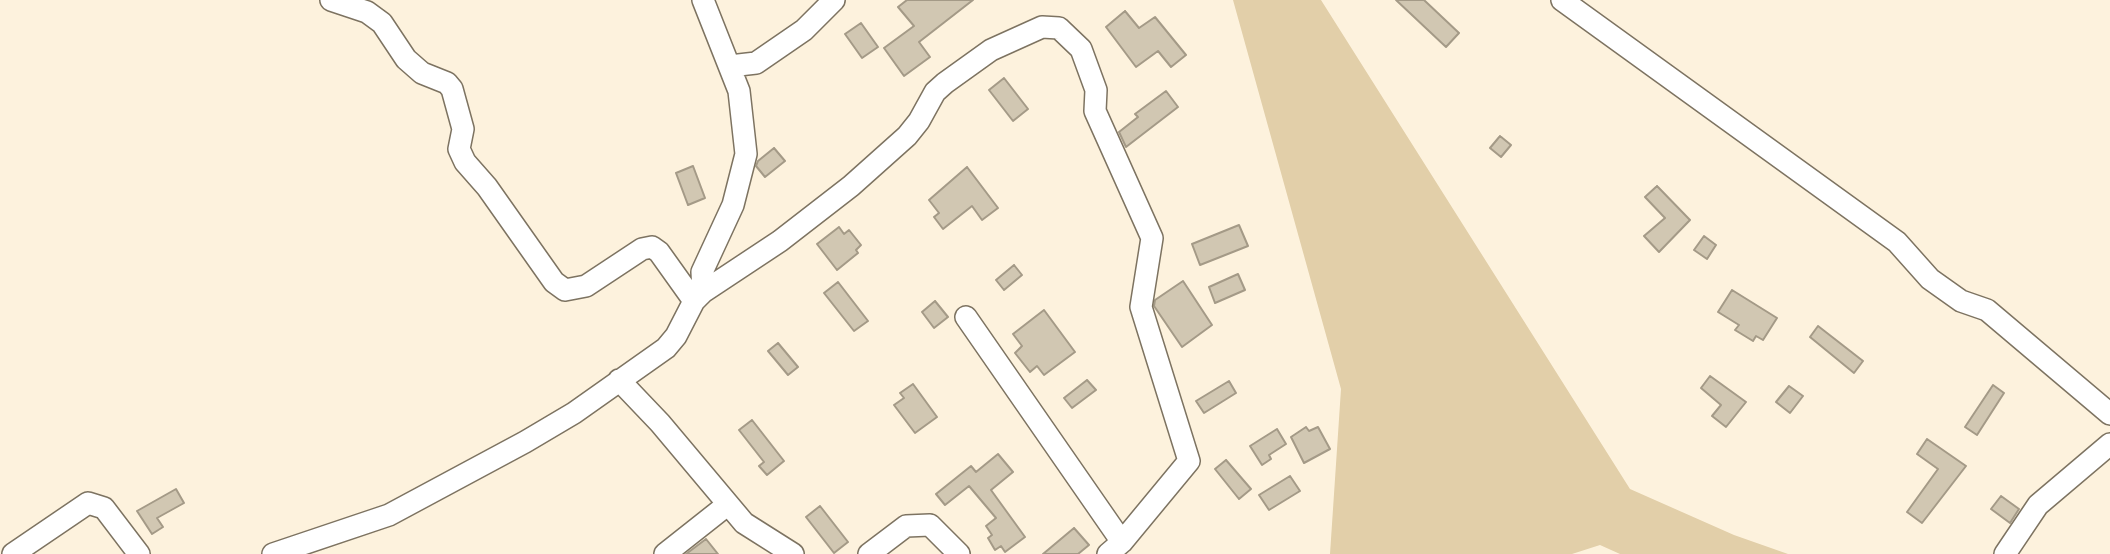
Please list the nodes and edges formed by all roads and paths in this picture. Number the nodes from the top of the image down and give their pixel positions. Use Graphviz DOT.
graph roads {
  1 [pos="331,0"];
  2 [pos="703,0"];
  3 [pos="835,0"];
  4 [pos="1562,0"];
  5 [pos="730,66"];
  6 [pos="698,296"];
  7 [pos="966,317"];
  8 [pos="619,380"];
  9 [pos="2110,414"];
  10 [pos="2110,444"];
  11 [pos="727,505"];
  12 [pos="1115,548"];
  13 [pos="13,554"];
  14 [pos="139,554"];
  15 [pos="273,554"];
  16 [pos="665,554"];
  17 [pos="793,554"];
  18 [pos="869,554"];
  19 [pos="959,554"];
  20 [pos="2005,554"];
  1 -- 6 [label="street"];
  2 -- 5 [label="street"];
  3 -- 5 [label="street"];
  4 -- 9 [label="street"];
  5 -- 6 [label="street"];
  6 -- 8 [label="street"];
  6 -- 12 [label="street"];
  7 -- 12 [label="street"];
  8 -- 11 [label="street"];
  8 -- 15 [label="street"];
  10 -- 20 [label="street"];
  11 -- 16 [label="street"];
  11 -- 17 [label="street"];
  13 -- 14 [label="street"];
  18 -- 19 [label="street"];
}
